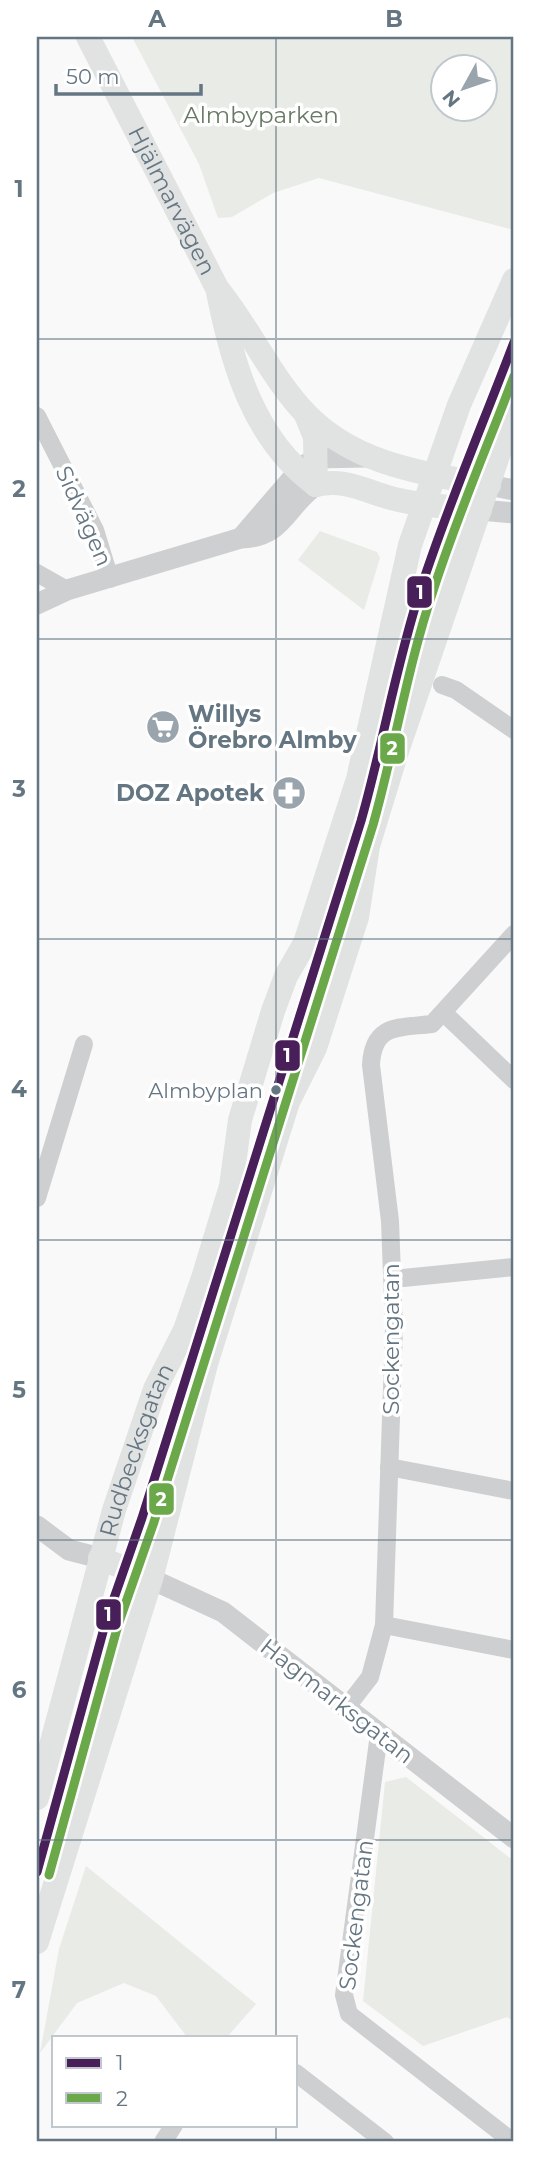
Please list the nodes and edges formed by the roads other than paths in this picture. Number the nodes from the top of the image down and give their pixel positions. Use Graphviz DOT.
graph roads {
  1 [pos="88,37"];
  2 [pos="514,281"];
  3 [pos="217,288"];
  4 [pos="514,409"];
  5 [pos="306,414"];
  6 [pos="37,416"];
  7 [pos="365,457"];
  8 [pos="317,458"];
  9 [pos="435,475"];
  10 [pos="306,478"];
  11 [pos="489,485"];
  12 [pos="514,489"];
  13 [pos="425,504"];
  14 [pos="480,510"];
  15 [pos="514,513"];
  16 [pos="37,573"];
  17 [pos="110,579"];
  18 [pos="68,590"];
  19 [pos="37,604"];
  20 [pos="442,685"];
  21 [pos="514,730"];
  22 [pos="514,934"];
  23 [pos="445,1014"];
  24 [pos="84,1044"];
  25 [pos="514,1080"];
  26 [pos="37,1198"];
  27 [pos="514,1268"];
  28 [pos="393,1279"];
  29 [pos="389,1467"];
  30 [pos="514,1491"];
  31 [pos="37,1526"];
  32 [pos="100,1558"];
  33 [pos="151,1579"];
  34 [pos="384,1625"];
  35 [pos="514,1650"];
  36 [pos="346,1708"];
  37 [pos="379,1734"];
  38 [pos="37,1798"];
  39 [pos="514,1838"];
  40 [pos="37,1942"];
  41 [pos="298,2075"];
  42 [pos="173,2126"];
  43 [pos="163,2142"];
  44 [pos="385,2142"];
  45 [pos="513,2142"];
  1 -- 3 [label="main road, Hjälmarvägen"];
  2 -- 9 [label="main road, Rudbecksgatan"];
  3 -- 5 [label="main road, Hjälmarvägen"];
  3 -- 10 [label="main road, Hjälmarvägen"];
  4 -- 11 [label="main road, Rudbecksgatan"];
  5 -- 7 [label="main road, Hjälmarvägen"];
  5 -- 8 [label="main road"];
  6 -- 17 [label="street, Sidvägen"];
  7 -- 8 [label="street"];
  7 -- 9 [label="main road"];
  8 -- 10 [label="main road"];
  9 -- 11 [label="main road"];
  9 -- 13 [label="main road, Rudbecksgatan"];
  10 -- 13 [label="main road"];
  10 -- 17 [label="street"];
  11 -- 12 [label="street"];
  11 -- 14 [label="main road, Rudbecksgatan"];
  13 -- 14 [label="main road"];
  13 -- 32 [label="main road, Rudbecksgatan"];
  14 -- 15 [label="street"];
  14 -- 33 [label="main road, Rudbecksgatan"];
  16 -- 18 [label="street"];
  17 -- 18 [label="street"];
  18 -- 19 [label="street"];
  20 -- 21 [label="street"];
  22 -- 23 [label="street"];
  23 -- 25 [label="street"];
  23 -- 28 [label="street, Sockengatan"];
  24 -- 26 [label="street"];
  27 -- 28 [label="street"];
  28 -- 29 [label="street, Sockengatan"];
  29 -- 30 [label="street"];
  29 -- 34 [label="street, Sockengatan"];
  31 -- 32 [label="street"];
  32 -- 33 [label="main road"];
  32 -- 38 [label="main road, Rudbecksgatan"];
  33 -- 36 [label="street, Hagmarksgatan"];
  33 -- 40 [label="main road, Rudbecksgatan"];
  34 -- 35 [label="street"];
  34 -- 36 [label="street, Sockengatan"];
  36 -- 37 [label="street, Hagmarksgatan"];
  37 -- 39 [label="street, Hagmarksgatan"];
  37 -- 45 [label="street, Sockengatan"];
  41 -- 44 [label="street"];
  42 -- 43 [label="street"];
}
